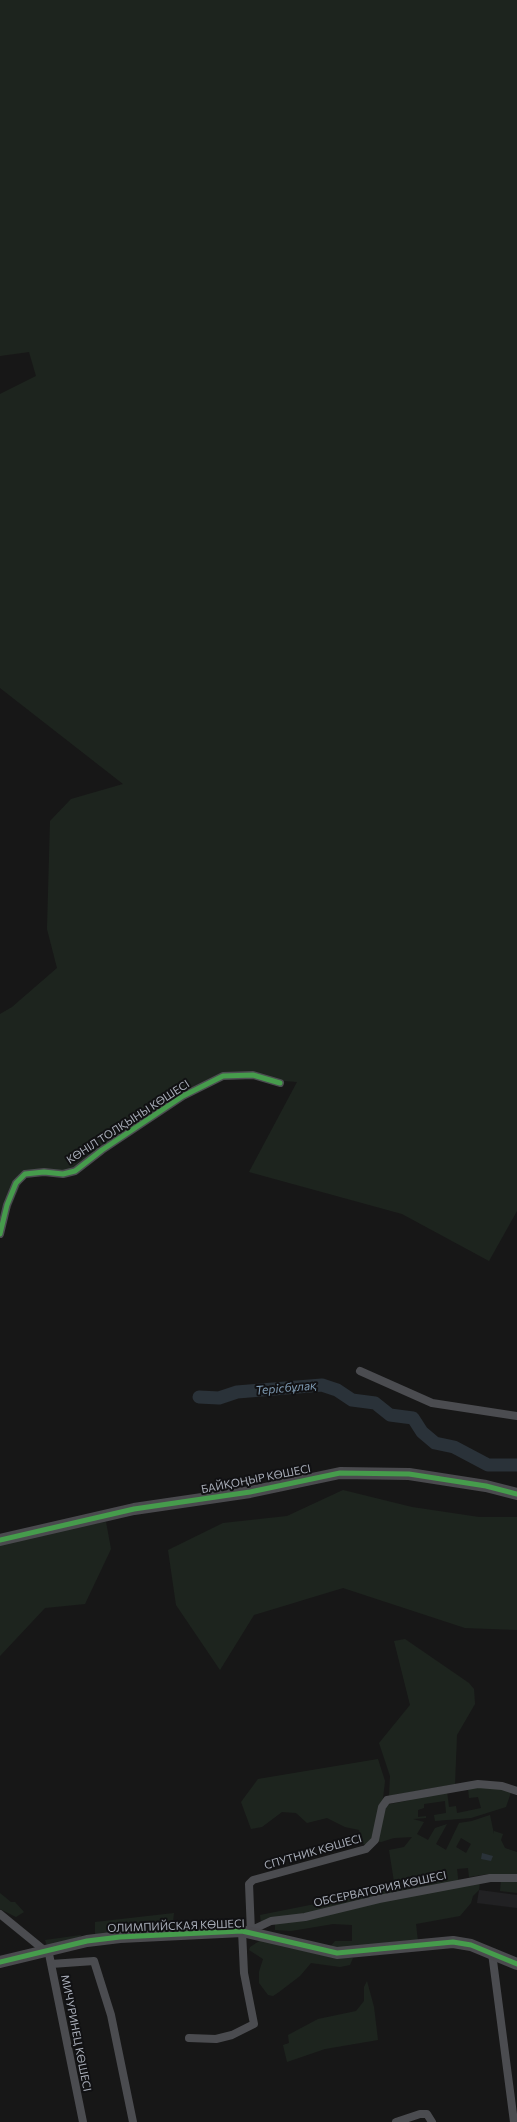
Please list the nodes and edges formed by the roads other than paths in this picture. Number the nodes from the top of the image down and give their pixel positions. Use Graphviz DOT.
graph roads {
  1 [pos="280,1082"];
  2 [pos="0,1234"];
  3 [pos="360,1371"];
  4 [pos="517,1416"];
  5 [pos="517,1494"];
  6 [pos="0,1540"];
  7 [pos="517,1791"];
  8 [pos="517,1878"];
  9 [pos="0,1914"];
  10 [pos="246,1932"];
  11 [pos="46,1950"];
  12 [pos="492,1953"];
  13 [pos="0,1962"];
  14 [pos="51,1964"];
  15 [pos="517,1964"];
  16 [pos="189,2038"];
  17 [pos="83,2122"];
  18 [pos="133,2122"];
  19 [pos="396,2122"];
  20 [pos="432,2122"];
  21 [pos="514,2122"];
  1 -- 2 [label="street, КӨНІЛ ТОЛҚЫНЫ КӨШЕСІ"];
  3 -- 4 [label="street"];
  5 -- 6 [label="street, БАЙҚОҢЫР КӨШЕСІ"];
  7 -- 10 [label="street, СПУТНИК КӨШЕСІ"];
  8 -- 10 [label="street, ОБСЕРВАТОРИЯ КӨШЕСІ"];
  9 -- 11 [label="street"];
  10 -- 11 [label="street, ОЛИМПИЙСКАЯ КӨШЕСІ"];
  10 -- 12 [label="street, ОЛИМПИЙСКАЯ КӨШЕСІ"];
  10 -- 16 [label="street"];
  11 -- 13 [label="street, ОЛИМПИЙСКАЯ КӨШЕСІ"];
  11 -- 14 [label="street, МИЧУРИНЕЦ КӨШЕСІ"];
  12 -- 15 [label="street, ОЛИМПИЙСКАЯ КӨШЕСІ"];
  12 -- 21 [label="street"];
  14 -- 17 [label="street, МИЧУРИНЕЦ КӨШЕСІ"];
  14 -- 18 [label="street"];
  19 -- 20 [label="street"];
}
